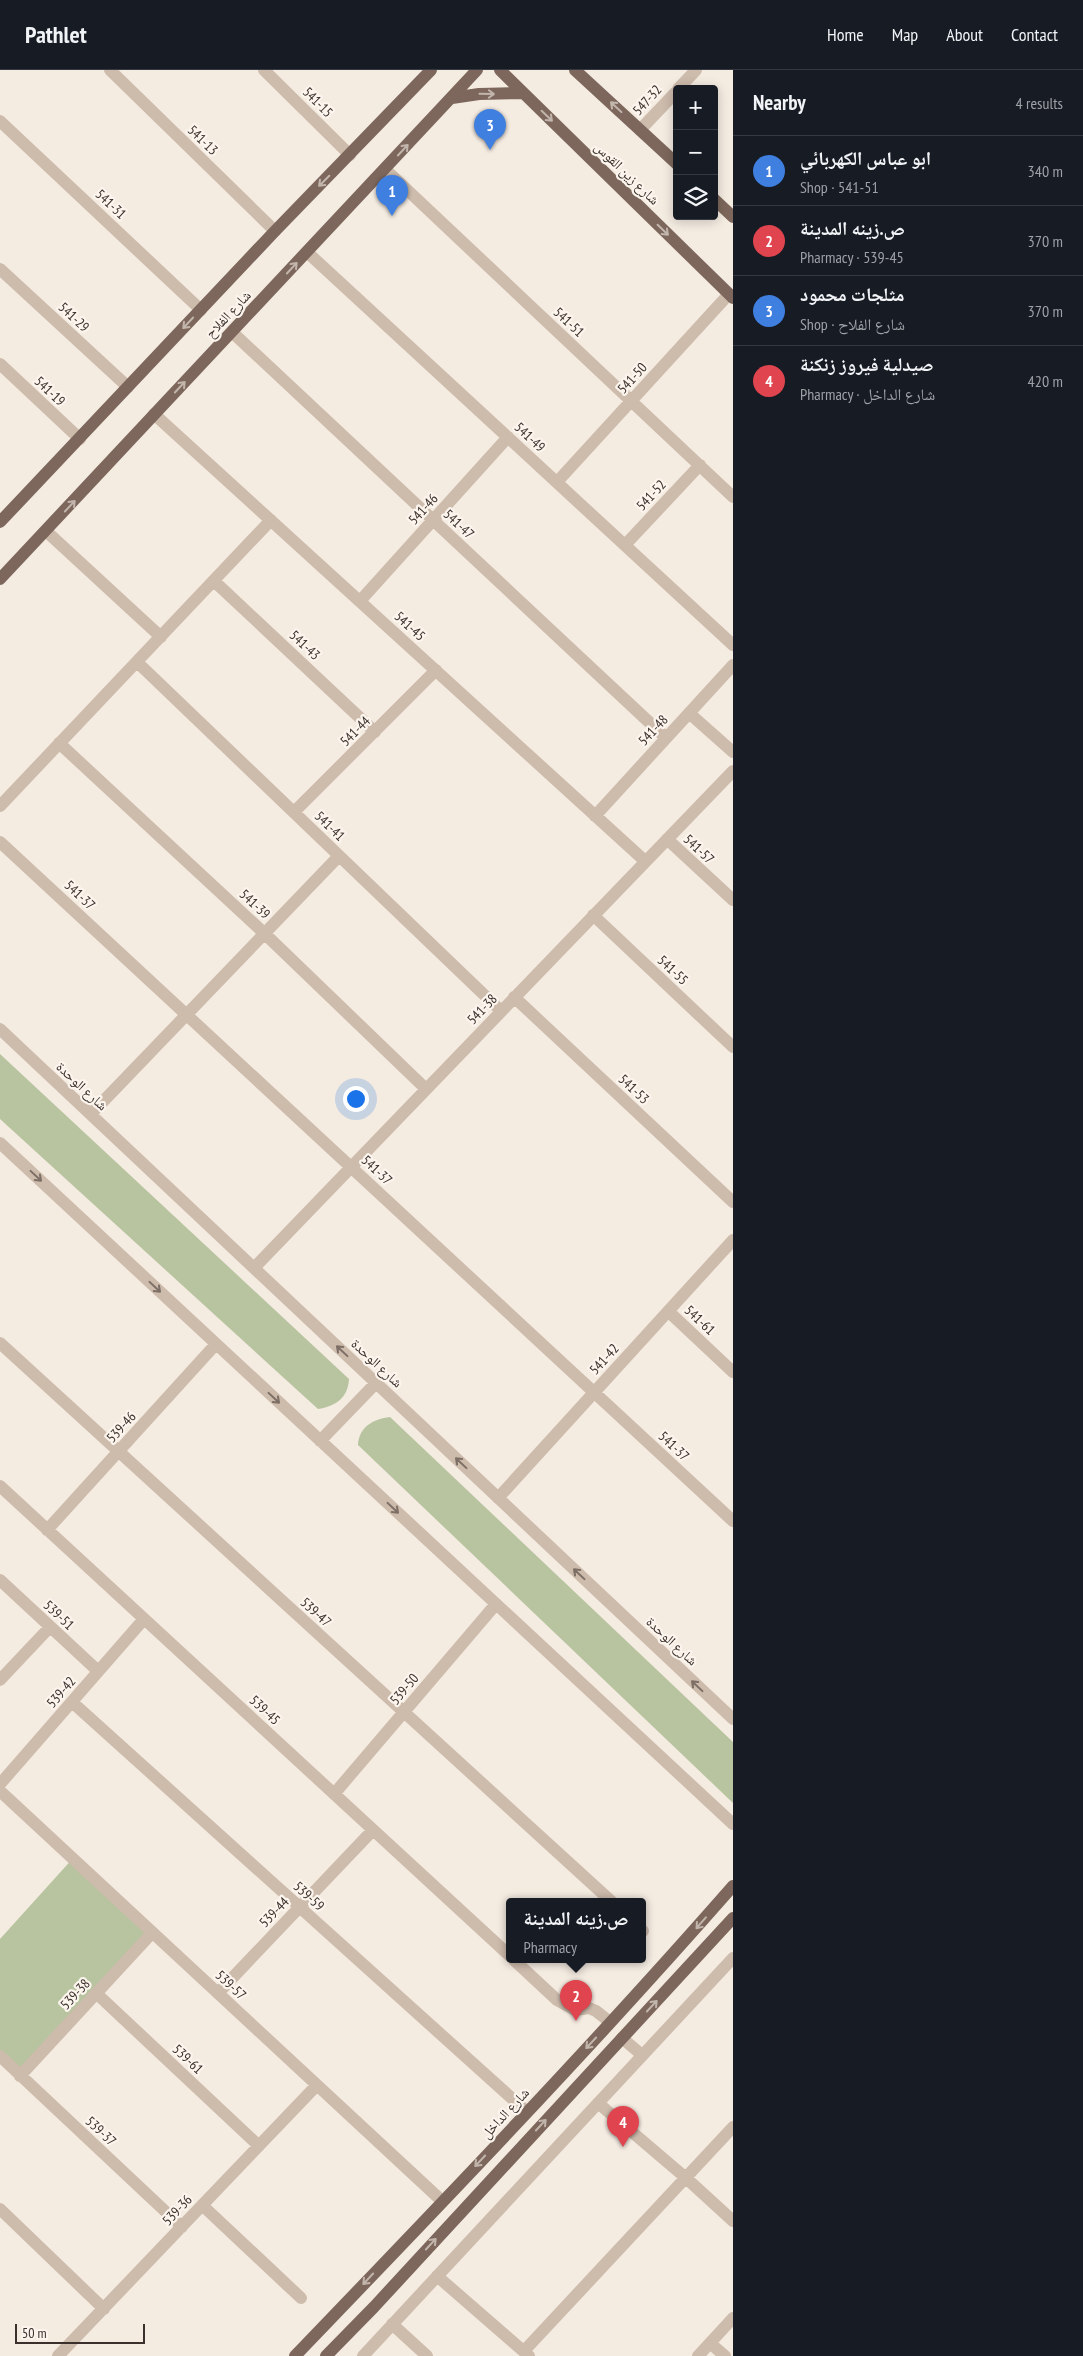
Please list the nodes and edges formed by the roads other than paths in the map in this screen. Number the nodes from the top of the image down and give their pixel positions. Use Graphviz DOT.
graph roads {
  1 [pos="110,70"];
  2 [pos="264,70"];
  3 [pos="420,70"];
  4 [pos="431,70"];
  5 [pos="477,70"];
  6 [pos="500,70"];
  7 [pos="576,70"];
  8 [pos="696,70"];
  9 [pos="682,85"];
  10 [pos="412,90"];
  11 [pos="522,93"];
  12 [pos="673,95"];
  13 [pos="452,98"];
  14 [pos="0,121"];
  15 [pos="640,130"];
  16 [pos="350,155"];
  17 [pos="673,160"];
  18 [pos="385,169"];
  19 [pos="718,203"];
  20 [pos="733,217"];
  21 [pos="275,231"];
  22 [pos="307,252"];
  23 [pos="0,269"];
  24 [pos="731,296"];
  25 [pos="201,310"];
  26 [pos="232,332"];
  27 [pos="0,364"];
  28 [pos="128,388"];
  29 [pos="631,401"];
  30 [pos="154,414"];
  31 [pos="508,437"];
  32 [pos="80,439"];
  33 [pos="700,465"];
  34 [pos="557,482"];
  35 [pos="733,497"];
  36 [pos="272,520"];
  37 [pos="433,520"];
  38 [pos="0,522"];
  39 [pos="46,531"];
  40 [pos="625,545"];
  41 [pos="0,579"];
  42 [pos="214,581"];
  43 [pos="360,601"];
  44 [pos="161,637"];
  45 [pos="733,645"];
  46 [pos="137,662"];
  47 [pos="733,665"];
  48 [pos="436,670"];
  49 [pos="690,713"];
  50 [pos="375,732"];
  51 [pos="666,738"];
  52 [pos="60,744"];
  53 [pos="733,752"];
  54 [pos="733,771"];
  55 [pos="0,806"];
  56 [pos="294,812"];
  57 [pos="595,816"];
  58 [pos="667,839"];
  59 [pos="0,842"];
  60 [pos="340,856"];
  61 [pos="645,862"];
  62 [pos="733,900"];
  63 [pos="593,915"];
  64 [pos="265,934"];
  65 [pos="514,997"];
  66 [pos="501,1011"];
  67 [pos="187,1015"];
  68 [pos="0,1029"];
  69 [pos="733,1047"];
  70 [pos="426,1089"];
  71 [pos="91,1114"];
  72 [pos="0,1143"];
  73 [pos="351,1167"];
  74 [pos="733,1202"];
  75 [pos="733,1240"];
  76 [pos="254,1268"];
  77 [pos="668,1311"];
  78 [pos="0,1343"];
  79 [pos="216,1344"];
  80 [pos="733,1372"];
  81 [pos="376,1383"];
  82 [pos="594,1392"];
  83 [pos="320,1441"];
  84 [pos="118,1451"];
  85 [pos="0,1486"];
  86 [pos="498,1498"];
  87 [pos="733,1521"];
  88 [pos="47,1530"];
  89 [pos="0,1580"];
  90 [pos="496,1604"];
  91 [pos="144,1619"];
  92 [pos="50,1627"];
  93 [pos="98,1671"];
  94 [pos="0,1680"];
  95 [pos="72,1702"];
  96 [pos="404,1712"];
  97 [pos="733,1719"];
  98 [pos="0,1784"];
  99 [pos="0,1792"];
  100 [pos="334,1794"];
  101 [pos="733,1824"];
  102 [pos="373,1830"];
  103 [pos="733,1886"];
  104 [pos="608,1898"];
  105 [pos="300,1907"];
  106 [pos="733,1918"];
  107 [pos="152,1933"];
  108 [pos="506,1952"];
  109 [pos="733,1958"];
  110 [pos="517,1963"];
  111 [pos="218,1993"];
  112 [pos="96,1994"];
  113 [pos="610,2022"];
  114 [pos="622,2038"];
  115 [pos="0,2056"];
  116 [pos="642,2056"];
  117 [pos="20,2076"];
  118 [pos="317,2085"];
  119 [pos="598,2103"];
  120 [pos="527,2112"];
  121 [pos="733,2127"];
  122 [pos="259,2146"];
  123 [pos="686,2178"];
  124 [pos="442,2201"];
  125 [pos="202,2205"];
  126 [pos="0,2209"];
  127 [pos="733,2222"];
  128 [pos="182,2227"];
  129 [pos="437,2276"];
  130 [pos="300,2298"];
  131 [pos="104,2309"];
  132 [pos="733,2318"];
  133 [pos="392,2324"];
  134 [pos="710,2343"];
  135 [pos="527,2354"];
  136 [pos="58,2356"];
  137 [pos="295,2356"];
  138 [pos="326,2356"];
  139 [pos="362,2356"];
  140 [pos="428,2356"];
  141 [pos="698,2356"];
  142 [pos="725,2356"];
  1 -- 21 [label="street, 541-13"];
  2 -- 16 [label="street, 541-15"];
  3 -- 10 [label="main road"];
  4 -- 10 [label="main road, شارع الفلاح"];
  5 -- 13 [label="main road, شارع الفلاح"];
  6 -- 11 [label="main road, شارع زين القوس"];
  15 -- 7 [label="main road, one-way"];
  8 -- 9 [label="street, 547-32"];
  10 -- 16 [label="main road, شارع الفلاح"];
  13 -- 11 [label="main road, one-way"];
  11 -- 24 [label="main road, شارع زين القوس, one-way"];
  12 -- 15 [label="street, 547-32"];
  18 -- 13 [label="main road, شارع الفلاح, one-way"];
  14 -- 25 [label="street, 541-31"];
  15 -- 17 [label="main road"];
  16 -- 21 [label="main road, شارع الفلاح, one-way"];
  18 -- 22 [label="main road, شارع الفلاح"];
  18 -- 29 [label="street, 541-51"];
  19 -- 20 [label="main road"];
  21 -- 25 [label="main road, شارع الفلاح"];
  26 -- 22 [label="main road, شارع الفلاح, one-way"];
  22 -- 31 [label="street, 541-49"];
  23 -- 28 [label="street, 541-29"];
  24 -- 29 [label="street, 541-50"];
  25 -- 28 [label="main road, شارع الفلاح, one-way"];
  30 -- 26 [label="main road, شارع الفلاح, one-way"];
  26 -- 37 [label="street, 541-47"];
  27 -- 32 [label="street, 541-19"];
  28 -- 32 [label="main road, شارع الفلاح"];
  29 -- 33 [label="street, 541-51"];
  29 -- 34 [label="street, 541-50"];
  30 -- 36 [label="street, 541-45"];
  39 -- 30 [label="main road, شارع الفلاح, one-way"];
  31 -- 34 [label="street, 541-49"];
  31 -- 37 [label="street, 541-46"];
  32 -- 38 [label="main road, شارع الفلاح"];
  33 -- 35 [label="street, 541-51"];
  33 -- 40 [label="street, 541-52"];
  34 -- 40 [label="street, 541-49"];
  36 -- 42 [label="street"];
  36 -- 43 [label="street, 541-45"];
  37 -- 43 [label="street, 541-46"];
  37 -- 51 [label="street, 541-47"];
  39 -- 41 [label="main road, شارع الفلاح"];
  39 -- 44 [label="street"];
  40 -- 45 [label="street, 541-49"];
  42 -- 44 [label="street"];
  42 -- 50 [label="street, 541-43"];
  43 -- 48 [label="street, 541-45"];
  44 -- 46 [label="street"];
  46 -- 52 [label="street"];
  46 -- 56 [label="street, 541-41"];
  47 -- 49 [label="street, 541-48"];
  48 -- 50 [label="street, 541-44"];
  48 -- 57 [label="street, 541-45"];
  49 -- 51 [label="street, 541-48"];
  49 -- 53 [label="street"];
  50 -- 56 [label="street, 541-44"];
  51 -- 57 [label="street, 541-48"];
  52 -- 55 [label="street"];
  52 -- 64 [label="street, 541-39"];
  54 -- 58 [label="street, 541-38"];
  56 -- 60 [label="street, 541-41"];
  57 -- 61 [label="street, 541-45"];
  58 -- 61 [label="street, 541-38"];
  58 -- 62 [label="street, 541-57"];
  59 -- 67 [label="street, 541-37"];
  60 -- 64 [label="street"];
  60 -- 66 [label="street, 541-41"];
  61 -- 63 [label="street, 541-38"];
  63 -- 65 [label="street, 541-38"];
  63 -- 69 [label="street, 541-55"];
  64 -- 67 [label="street"];
  64 -- 70 [label="street, 541-39"];
  65 -- 66 [label="street, 541-38"];
  65 -- 74 [label="street, 541-53"];
  66 -- 70 [label="street, 541-38"];
  67 -- 71 [label="street"];
  67 -- 73 [label="street, 541-37"];
  68 -- 71 [label="street, شارع الوحدة"];
  70 -- 73 [label="street, 541-38"];
  71 -- 76 [label="street, شارع الوحدة"];
  72 -- 79 [label="street, one-way"];
  73 -- 76 [label="street, 541-38"];
  73 -- 82 [label="street, 541-37"];
  75 -- 77 [label="street, 541-42"];
  81 -- 76 [label="street, شارع الوحدة, one-way"];
  77 -- 80 [label="street, 541-61"];
  77 -- 82 [label="street, 541-42"];
  78 -- 84 [label="street, 539-47"];
  79 -- 83 [label="street, one-way"];
  79 -- 84 [label="street, 539-46"];
  81 -- 83 [label="street"];
  86 -- 81 [label="street, شارع الوحدة, one-way"];
  82 -- 86 [label="street, 541-42"];
  82 -- 87 [label="street, 541-37"];
  83 -- 90 [label="street, one-way"];
  84 -- 88 [label="street, 539-46"];
  84 -- 96 [label="street, 539-47"];
  85 -- 88 [label="street, 539-45"];
  97 -- 86 [label="street, شارع الوحدة, one-way"];
  88 -- 91 [label="street, 539-45"];
  89 -- 92 [label="street, 539-51"];
  90 -- 96 [label="street, 539-50"];
  90 -- 101 [label="street"];
  91 -- 93 [label="street, 539-42"];
  91 -- 100 [label="street, 539-45"];
  92 -- 93 [label="street, 539-51"];
  92 -- 94 [label="street"];
  93 -- 95 [label="street, 539-42"];
  95 -- 98 [label="street, 539-42"];
  95 -- 105 [label="street, 539-59"];
  96 -- 100 [label="street, 539-50"];
  96 -- 104 [label="street, 539-47"];
  99 -- 107 [label="street, 539-57"];
  100 -- 102 [label="street, 539-45"];
  102 -- 105 [label="street, 539-44"];
  102 -- 108 [label="street, 539-45"];
  103 -- 113 [label="main road, شارع الداخل, one-way"];
  105 -- 111 [label="street, 539-44"];
  105 -- 120 [label="street, 539-59"];
  114 -- 106 [label="main road, one-way"];
  107 -- 111 [label="street, 539-57"];
  107 -- 112 [label="street, 539-38"];
  109 -- 116 [label="street"];
  110 -- 113 [label="street"];
  111 -- 118 [label="street, 539-57"];
  112 -- 117 [label="street, 539-38"];
  112 -- 122 [label="street, 539-61"];
  113 -- 120 [label="main road, شارع الداخل, one-way"];
  114 -- 116 [label="street"];
  138 -- 114 [label="main road, one-way"];
  115 -- 117 [label="street, 539-37"];
  116 -- 119 [label="street"];
  117 -- 128 [label="street, 539-37"];
  118 -- 122 [label="street, 539-36"];
  118 -- 124 [label="street, 539-57"];
  119 -- 123 [label="street"];
  119 -- 129 [label="street"];
  120 -- 124 [label="main road, شارع الداخل, one-way"];
  121 -- 123 [label="street"];
  122 -- 125 [label="street, 539-36"];
  123 -- 127 [label="street"];
  123 -- 135 [label="street"];
  124 -- 137 [label="main road, شارع الداخل, one-way"];
  125 -- 128 [label="street, 539-36"];
  125 -- 130 [label="street"];
  126 -- 131 [label="street"];
  128 -- 131 [label="street, 539-36"];
  129 -- 133 [label="street"];
  129 -- 135 [label="street"];
  131 -- 136 [label="street, 539-36"];
  132 -- 134 [label="street"];
  133 -- 139 [label="street"];
  133 -- 140 [label="street"];
  134 -- 141 [label="street"];
  134 -- 142 [label="street"];
}
